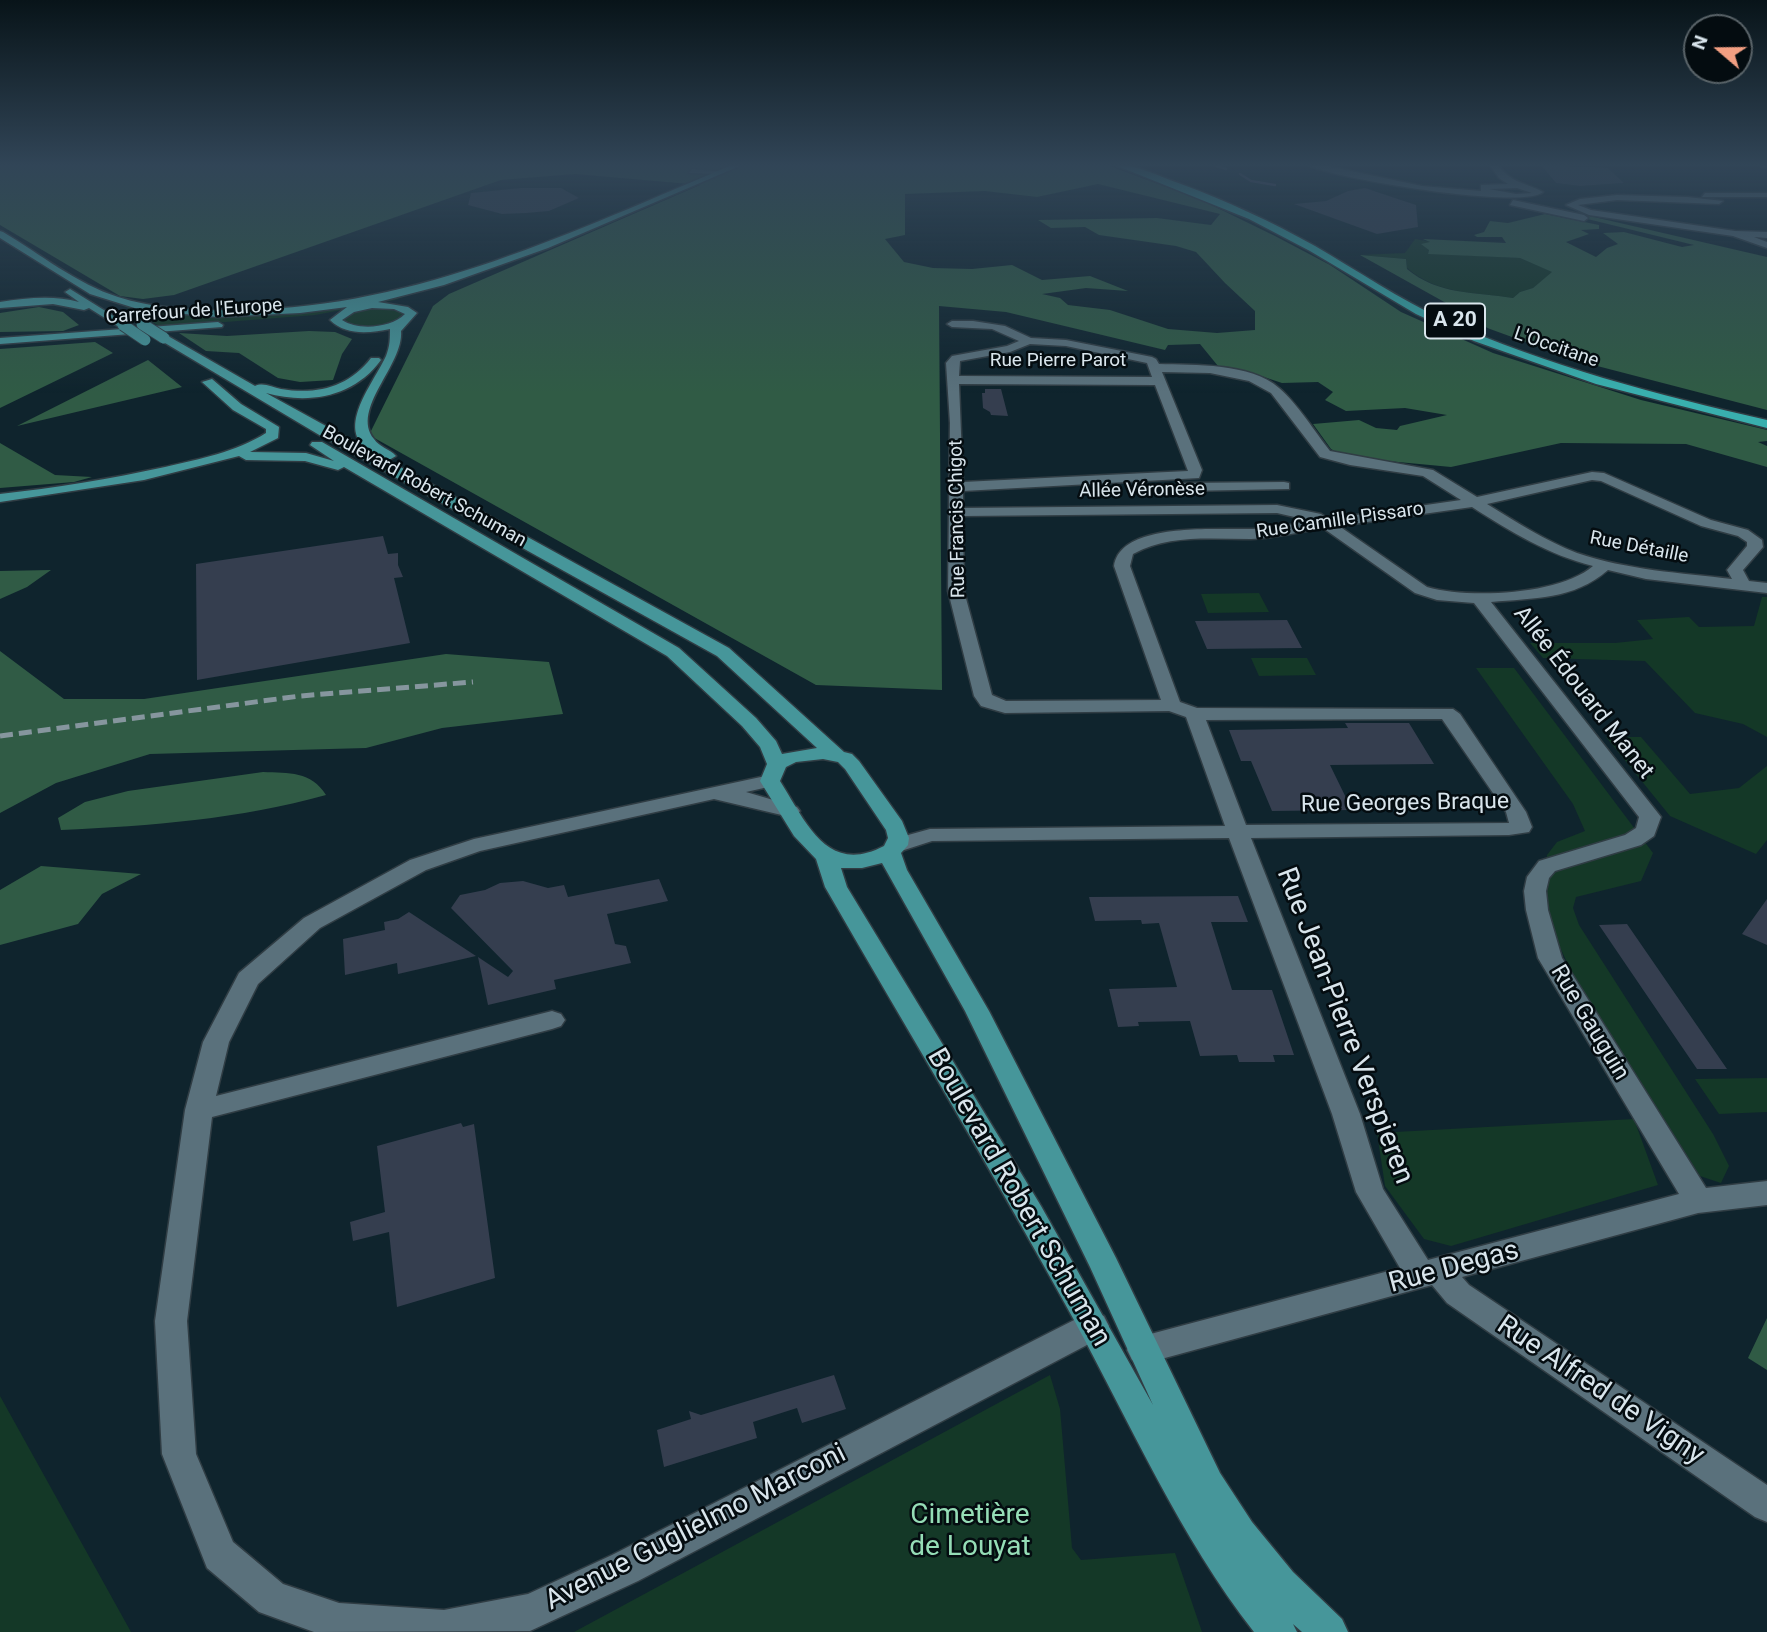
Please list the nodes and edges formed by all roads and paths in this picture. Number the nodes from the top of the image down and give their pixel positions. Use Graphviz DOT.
graph roads {
  1 [pos="12,241"];
  2 [pos="557,241"];
  3 [pos="559,241"];
  4 [pos="1297,241"];
  5 [pos="1314,241"];
  6 [pos="494,264"];
  7 [pos="83,284"];
  8 [pos="59,285"];
  9 [pos="0,305"];
  10 [pos="387,306"];
  11 [pos="407,316"];
  12 [pos="336,319"];
  13 [pos="307,322"];
  14 [pos="120,324"];
  15 [pos="952,324"];
  16 [pos="252,326"];
  17 [pos="225,327"];
  18 [pos="364,328"];
  19 [pos="1028,341"];
  20 [pos="0,342"];
  21 [pos="220,372"];
  22 [pos="198,375"];
  23 [pos="1159,375"];
  24 [pos="955,380"];
  25 [pos="1767,417"];
  26 [pos="1767,424"];
  27 [pos="198,462"];
  28 [pos="1022,484"];
  29 [pos="957,486"];
  30 [pos="1284,486"];
  31 [pos="394,489"];
  32 [pos="0,498"];
  33 [pos="1476,502"];
  34 [pos="462,508"];
  35 [pos="957,512"];
  36 [pos="1325,524"];
  37 [pos="1604,565"];
  38 [pos="1743,585"];
  39 [pos="1767,588"];
  40 [pos="1479,598"];
  41 [pos="1172,705"];
  42 [pos="1194,714"];
  43 [pos="836,755"];
  44 [pos="774,773"];
  45 [pos="713,795"];
  46 [pos="790,811"];
  47 [pos="1650,817"];
  48 [pos="893,820"];
  49 [pos="1236,831"];
  50 [pos="930,835"];
  51 [pos="894,849"];
  52 [pos="826,857"];
  53 [pos="552,1020"];
  54 [pos="200,1110"];
  55 [pos="1766,1195"];
  56 [pos="1699,1201"];
  57 [pos="1429,1273"];
  58 [pos="1093,1326"];
  59 [pos="1137,1339"];
  60 [pos="1767,1505"];
  61 [pos="1278,1632"];
  62 [pos="1329,1632"];
  1 -- 7 [label="main road, Boulevard Robert Schuman"];
  2 -- 6 [label="main road"];
  3 -- 11 [label="main road"];
  4 -- 26 [label="highway, L'Occitane / A 20"];
  5 -- 25 [label="highway, L'Occitane / A 20"];
  6 -- 7 [label="main road"];
  6 -- 10 [label="main road"];
  7 -- 21 [label="main road, Boulevard Robert Schuman, bridge"];
  8 -- 14 [label="main road, Boulevard Robert Schuman"];
  9 -- 14 [label="main road"];
  10 -- 11 [label="main road, Carrefour de l'Europe"];
  10 -- 12 [label="main road, Carrefour de l'Europe"];
  11 -- 18 [label="main road, Carrefour de l'Europe"];
  11 -- 34 [label="main road"];
  12 -- 18 [label="main road, Carrefour de l'Europe"];
  12 -- 20 [label="main road, Carrefour de l'Europe"];
  13 -- 16 [label="main road, Carrefour de l'Europe"];
  14 -- 22 [label="main road, Boulevard Robert Schuman, bridge"];
  15 -- 19 [label="street"];
  17 -- 20 [label="main road, Carrefour de l'Europe"];
  18 -- 21 [label="main road"];
  19 -- 23 [label="street"];
  19 -- 24 [label="street, Rue Francis Chigot"];
  21 -- 34 [label="main road, Boulevard Robert Schuman"];
  22 -- 27 [label="main road"];
  22 -- 31 [label="main road, Boulevard Robert Schuman"];
  23 -- 24 [label="street, Rue Pierre Parot"];
  23 -- 28 [label="street"];
  23 -- 33 [label="street, Rue Pierre Parot"];
  24 -- 29 [label="street, Rue Francis Chigot"];
  27 -- 31 [label="main road"];
  27 -- 32 [label="main road"];
  28 -- 29 [label="street"];
  28 -- 30 [label="street"];
  29 -- 35 [label="street, Rue Francis Chigot"];
  31 -- 44 [label="main road, Boulevard Robert Schuman"];
  33 -- 36 [label="street, Rue Camille Pissaro"];
  33 -- 37 [label="street, Rue Détaille"];
  33 -- 38 [label="street, Rue Camille Pissaro"];
  34 -- 43 [label="main road, Boulevard Robert Schuman"];
  35 -- 36 [label="street, Allée Véronèse"];
  35 -- 41 [label="street, Rue Francis Chigot"];
  36 -- 40 [label="street, Allée Édouard Manet"];
  36 -- 41 [label="street, Rue Camille Pissaro"];
  37 -- 38 [label="street, Rue Détaille"];
  37 -- 40 [label="street, Allée Édouard Manet"];
  38 -- 39 [label="street, Rue Détaille"];
  40 -- 47 [label="street, Allée Édouard Manet"];
  41 -- 42 [label="street"];
  42 -- 49 [label="street"];
  42 -- 49 [label="street, Rue Georges Braque"];
  43 -- 44 [label="main road"];
  43 -- 48 [label="main road, Boulevard Robert Schuman"];
  44 -- 45 [label="street, Avenue Guglielmo Marconi"];
  44 -- 46 [label="main road, Boulevard Robert Schuman"];
  45 -- 46 [label="street, Avenue Guglielmo Marconi"];
  45 -- 54 [label="street, Avenue Guglielmo Marconi"];
  46 -- 52 [label="main road, Boulevard Robert Schuman"];
  47 -- 56 [label="street, Rue Gauguin"];
  48 -- 50 [label="street"];
  48 -- 51 [label="main road, Boulevard Robert Schuman"];
  49 -- 50 [label="street"];
  49 -- 57 [label="street, Rue Jean-Pierre Verspieren"];
  50 -- 51 [label="street"];
  51 -- 52 [label="main road"];
  51 -- 59 [label="main road, Boulevard Robert Schuman"];
  52 -- 58 [label="main road, Boulevard Robert Schuman"];
  53 -- 54 [label="street"];
  54 -- 58 [label="street, Avenue Guglielmo Marconi"];
  55 -- 56 [label="street, Rue Degas"];
  56 -- 57 [label="street, Rue Degas"];
  57 -- 59 [label="street, Rue Degas"];
  57 -- 60 [label="street, Rue Alfred de Vigny"];
  58 -- 61 [label="main road, Boulevard Robert Schuman"];
  59 -- 62 [label="main road, Boulevard Robert Schuman"];
}
